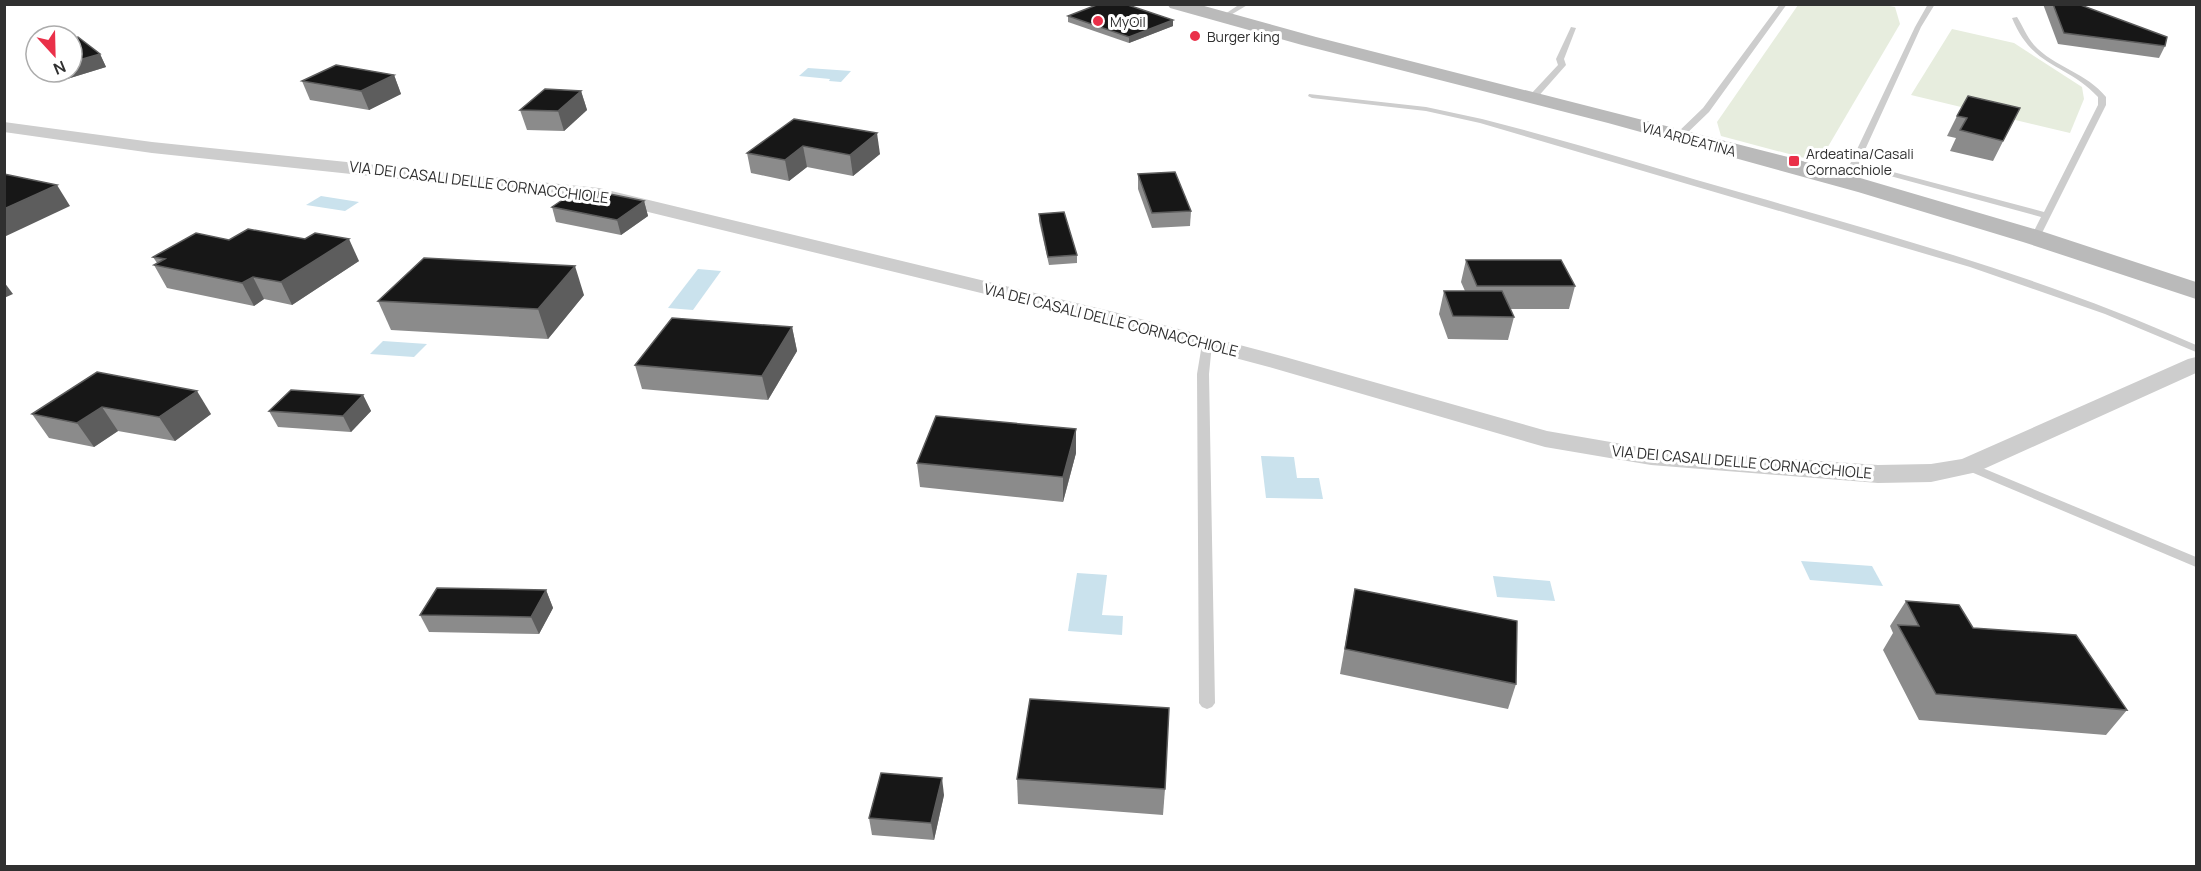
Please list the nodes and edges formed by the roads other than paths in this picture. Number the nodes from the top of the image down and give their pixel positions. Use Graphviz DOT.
graph roads {
  1 [pos="1176,4"];
  2 [pos="1246,4"];
  3 [pos="1784,4"];
  4 [pos="1932,4"];
  5 [pos="1222,18"];
  6 [pos="2014,18"];
  7 [pos="1573,28"];
  8 [pos="1312,96"];
  9 [pos="1533,97"];
  10 [pos="4,127"];
  11 [pos="1679,136"];
  12 [pos="1850,172"];
  13 [pos="2047,216"];
  14 [pos="2036,237"];
  15 [pos="2196,291"];
  16 [pos="1207,344"];
  17 [pos="2196,349"];
  18 [pos="2196,364"];
  19 [pos="1968,466"];
  20 [pos="2196,562"];
  21 [pos="1207,703"];
  1 -- 5 [label="main road, VIA ARDEATINA"];
  2 -- 5 [label="lane"];
  3 -- 11 [label="lane"];
  4 -- 12 [label="lane"];
  5 -- 9 [label="main road, VIA ARDEATINA"];
  6 -- 13 [label="lane"];
  7 -- 9 [label="lane"];
  8 -- 17 [label="lane"];
  9 -- 11 [label="main road, VIA ARDEATINA"];
  10 -- 16 [label="street, VIA DEI CASALI DELLE CORNACCHIOLE"];
  11 -- 12 [label="main road, VIA ARDEATINA"];
  12 -- 13 [label="lane"];
  12 -- 14 [label="main road, VIA ARDEATINA"];
  13 -- 14 [label="lane"];
  14 -- 15 [label="main road, VIA ARDEATINA"];
  16 -- 19 [label="street, VIA DEI CASALI DELLE CORNACCHIOLE"];
  16 -- 21 [label="lane"];
  18 -- 19 [label="street, VIA DEI CASALI DELLE CORNACCHIOLE"];
  19 -- 20 [label="lane"];
}
